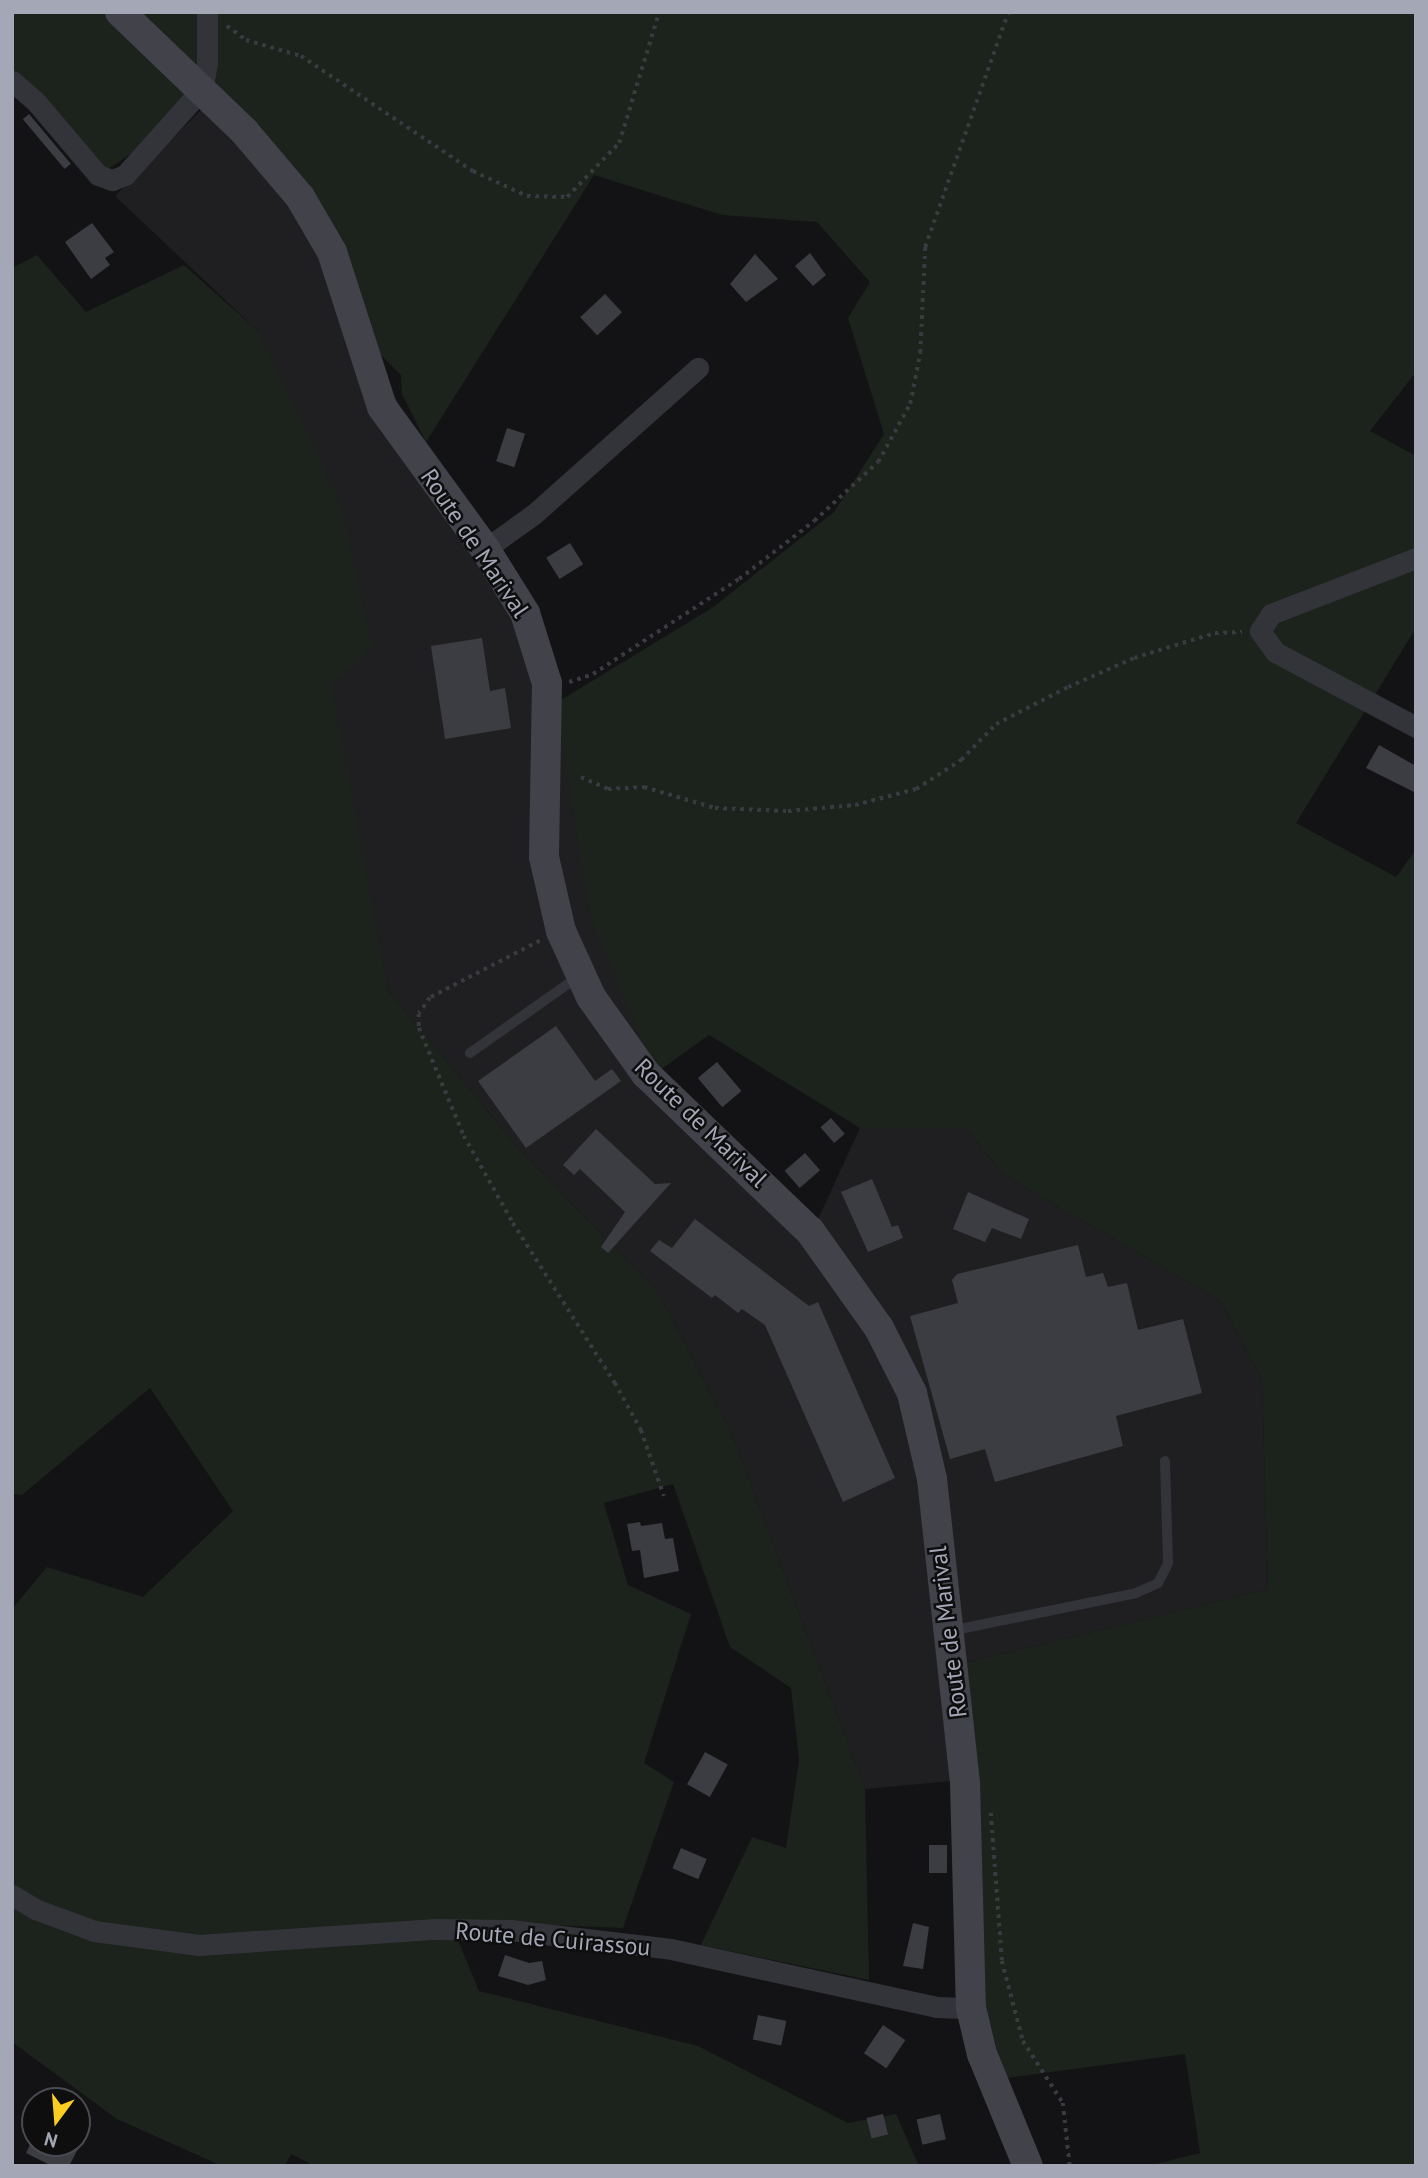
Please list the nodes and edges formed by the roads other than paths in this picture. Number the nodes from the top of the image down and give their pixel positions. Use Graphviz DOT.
graph roads {
  1 [pos="120,12"];
  2 [pos="213,16"];
  3 [pos="12,81"];
  4 [pos="202,89"];
  5 [pos="698,368"];
  6 [pos="485,549"];
  7 [pos="1416,558"];
  8 [pos="1416,727"];
  9 [pos="580,975"];
  10 [pos="470,1053"];
  11 [pos="1165,1461"];
  12 [pos="947,1631"];
  13 [pos="12,1895"];
  14 [pos="971,2008"];
  15 [pos="1028,2166"];
  1 -- 4 [label="main road, Route de Marival"];
  2 -- 4 [label="street"];
  3 -- 4 [label="street"];
  4 -- 6 [label="main road, Route de Marival"];
  5 -- 6 [label="street"];
  6 -- 9 [label="main road, Route de Marival"];
  7 -- 8 [label="street"];
  9 -- 10 [label="lane"];
  9 -- 12 [label="main road, Route de Marival"];
  11 -- 12 [label="lane"];
  12 -- 14 [label="main road, Route de Marival"];
  13 -- 14 [label="street, Route de Cuirassou"];
  14 -- 15 [label="main road, Route de Marival"];
}
